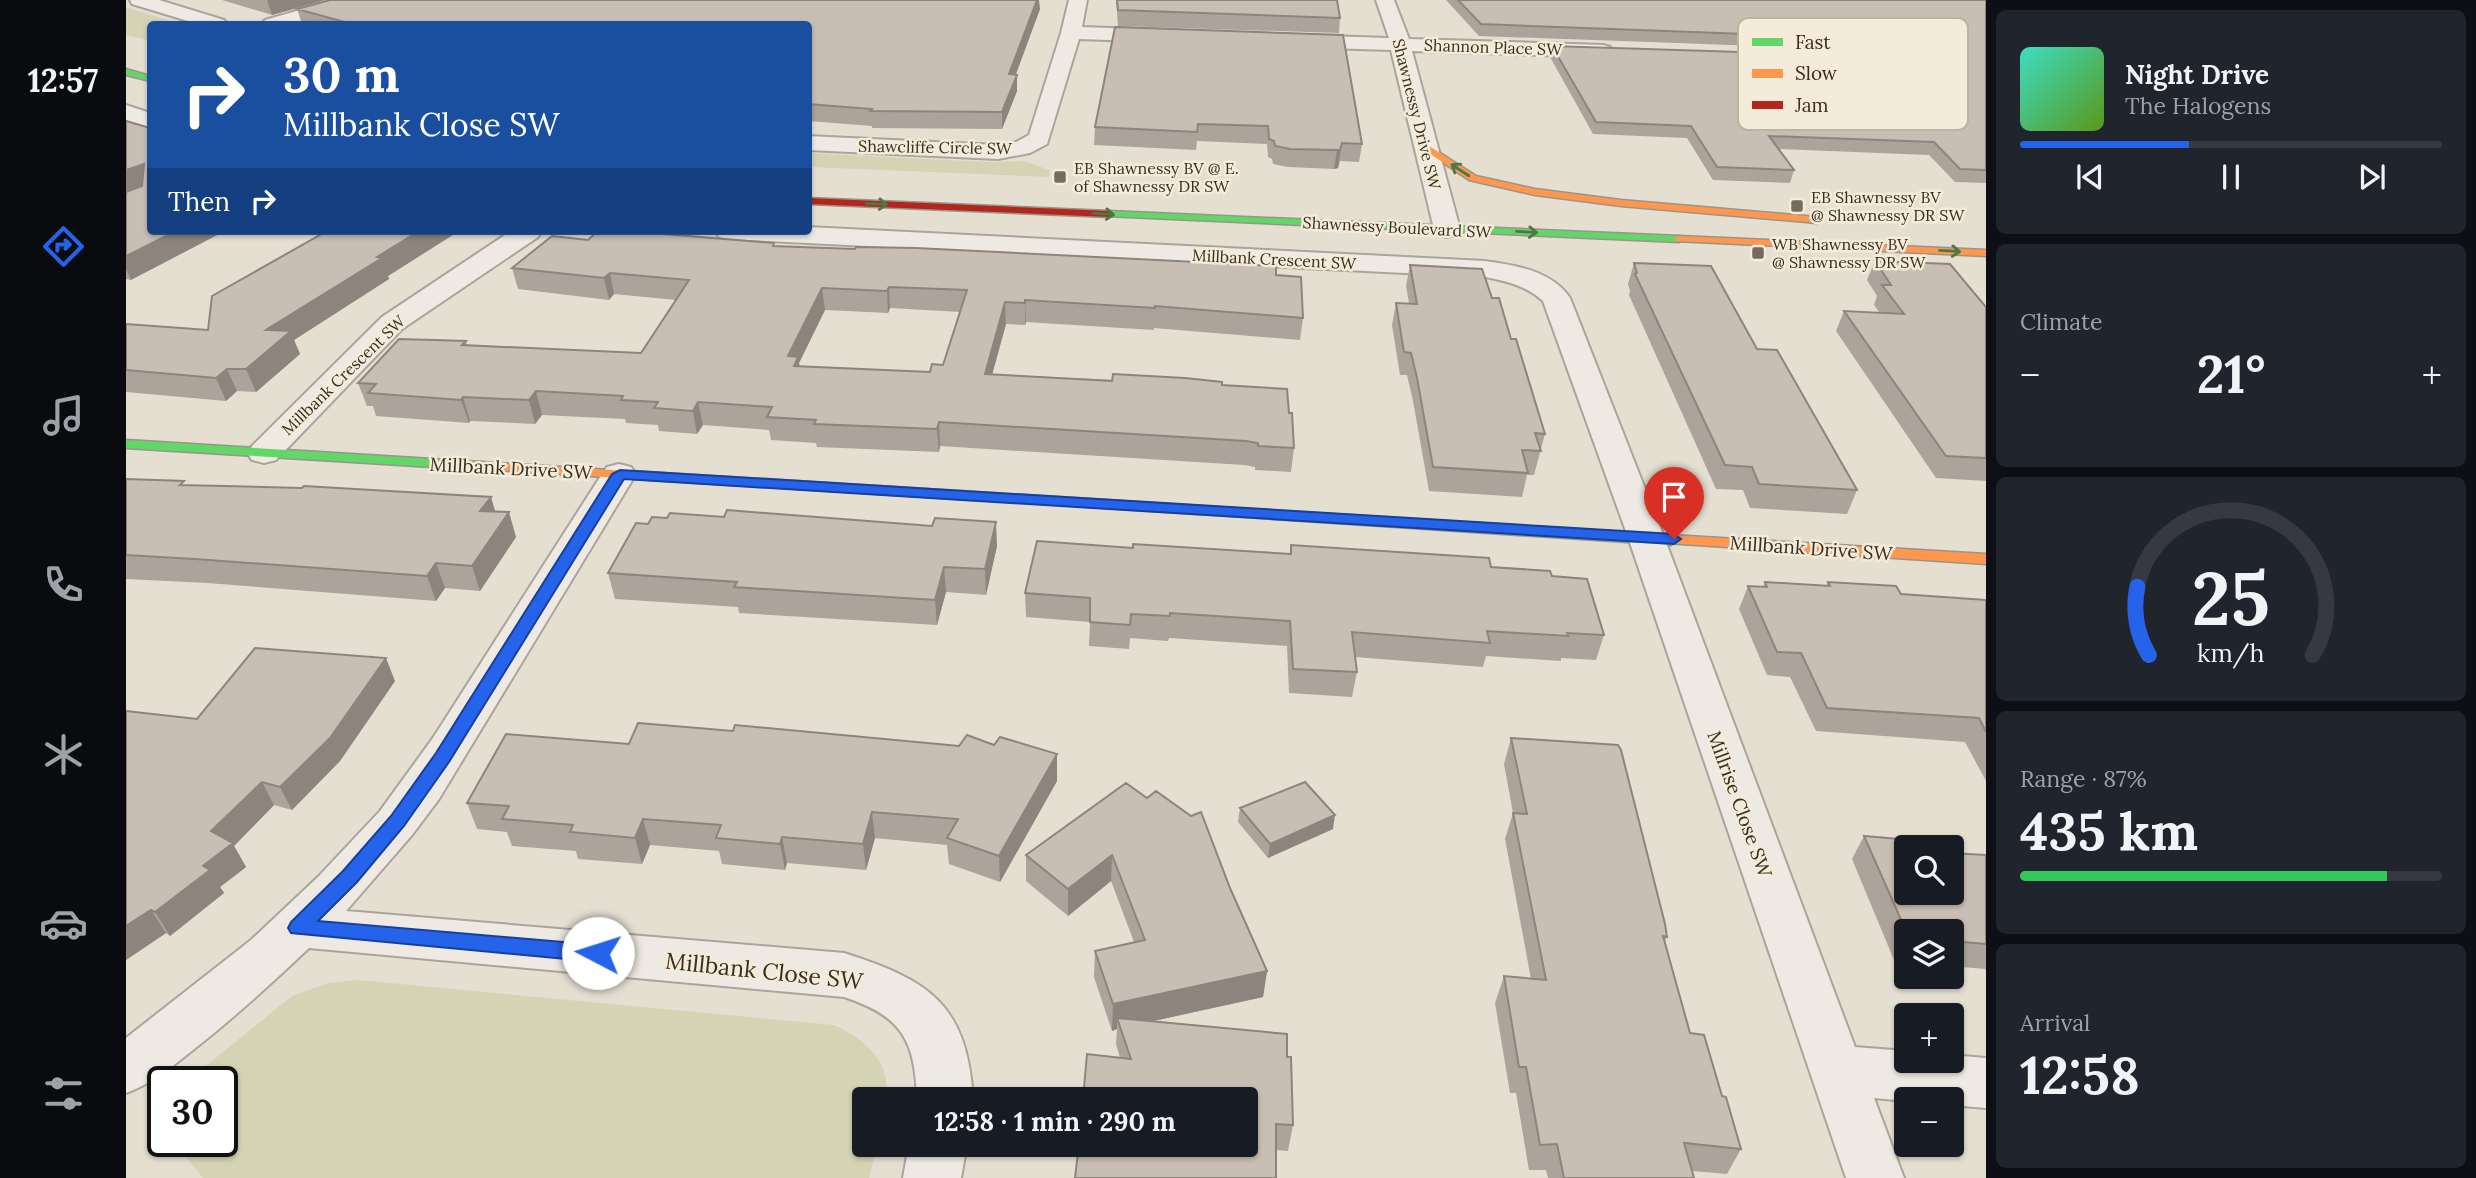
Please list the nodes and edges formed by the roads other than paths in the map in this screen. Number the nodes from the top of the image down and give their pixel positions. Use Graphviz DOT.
graph roads {
  1 [pos="139,0"];
  2 [pos="356,0"];
  3 [pos="1078,0"];
  4 [pos="1385,0"];
  5 [pos="207,21"];
  6 [pos="282,21"];
  7 [pos="1071,33"];
  8 [pos="1182,37"];
  9 [pos="1278,40"];
  10 [pos="1399,44"];
  11 [pos="1622,52"];
  12 [pos="126,72"];
  13 [pos="147,78"];
  14 [pos="126,112"];
  15 [pos="147,120"];
  16 [pos="812,144"];
  17 [pos="1426,147"];
  18 [pos="812,201"];
  19 [pos="1525,207"];
  20 [pos="1447,229"];
  21 [pos="523,235"];
  22 [pos="808,235"];
  23 [pos="1986,253"];
  24 [pos="126,444"];
  25 [pos="264,453"];
  26 [pos="620,474"];
  27 [pos="1646,537"];
  28 [pos="1986,559"];
  29 [pos="298,928"];
  30 [pos="126,1069"];
  31 [pos="1836,1070"];
  32 [pos="1986,1083"];
  33 [pos="946,1087"];
  34 [pos="936,1157"];
  35 [pos="932,1178"];
  36 [pos="1874,1178"];
  1 -- 5 [label="street"];
  2 -- 6 [label="street"];
  3 -- 7 [label="street, Shawcliffe Circle SW"];
  4 -- 10 [label="street, Shawnessy Drive SW"];
  7 -- 8 [label="street"];
  7 -- 16 [label="street, Shawcliffe Circle SW"];
  9 -- 10 [label="street, Shannon Place SW"];
  10 -- 11 [label="street, Shannon Place SW"];
  10 -- 17 [label="street, Shawnessy Drive SW"];
  12 -- 13 [label="main road"];
  14 -- 15 [label="street"];
  19 -- 17 [label="main road, one-way"];
  17 -- 20 [label="street, Shawnessy Drive SW"];
  18 -- 20 [label="main road, Shawnessy Boulevard SW, one-way"];
  20 -- 23 [label="main road, Shawnessy Boulevard SW, one-way"];
  21 -- 25 [label="street, Millbank Crescent SW"];
  22 -- 27 [label="street, Millbank Crescent SW"];
  24 -- 25 [label="main road, Millbank Drive SW"];
  25 -- 26 [label="main road, Millbank Drive SW"];
  26 -- 27 [label="main road, Millbank Drive SW"];
  26 -- 29 [label="street"];
  27 -- 28 [label="main road, Millbank Drive SW"];
  27 -- 31 [label="street, Millrise Close SW"];
  29 -- 30 [label="street"];
  29 -- 33 [label="street, Millbank Close SW"];
  31 -- 32 [label="street"];
  31 -- 36 [label="street, Millrise Close SW"];
  34 -- 35 [label="street"];
}
